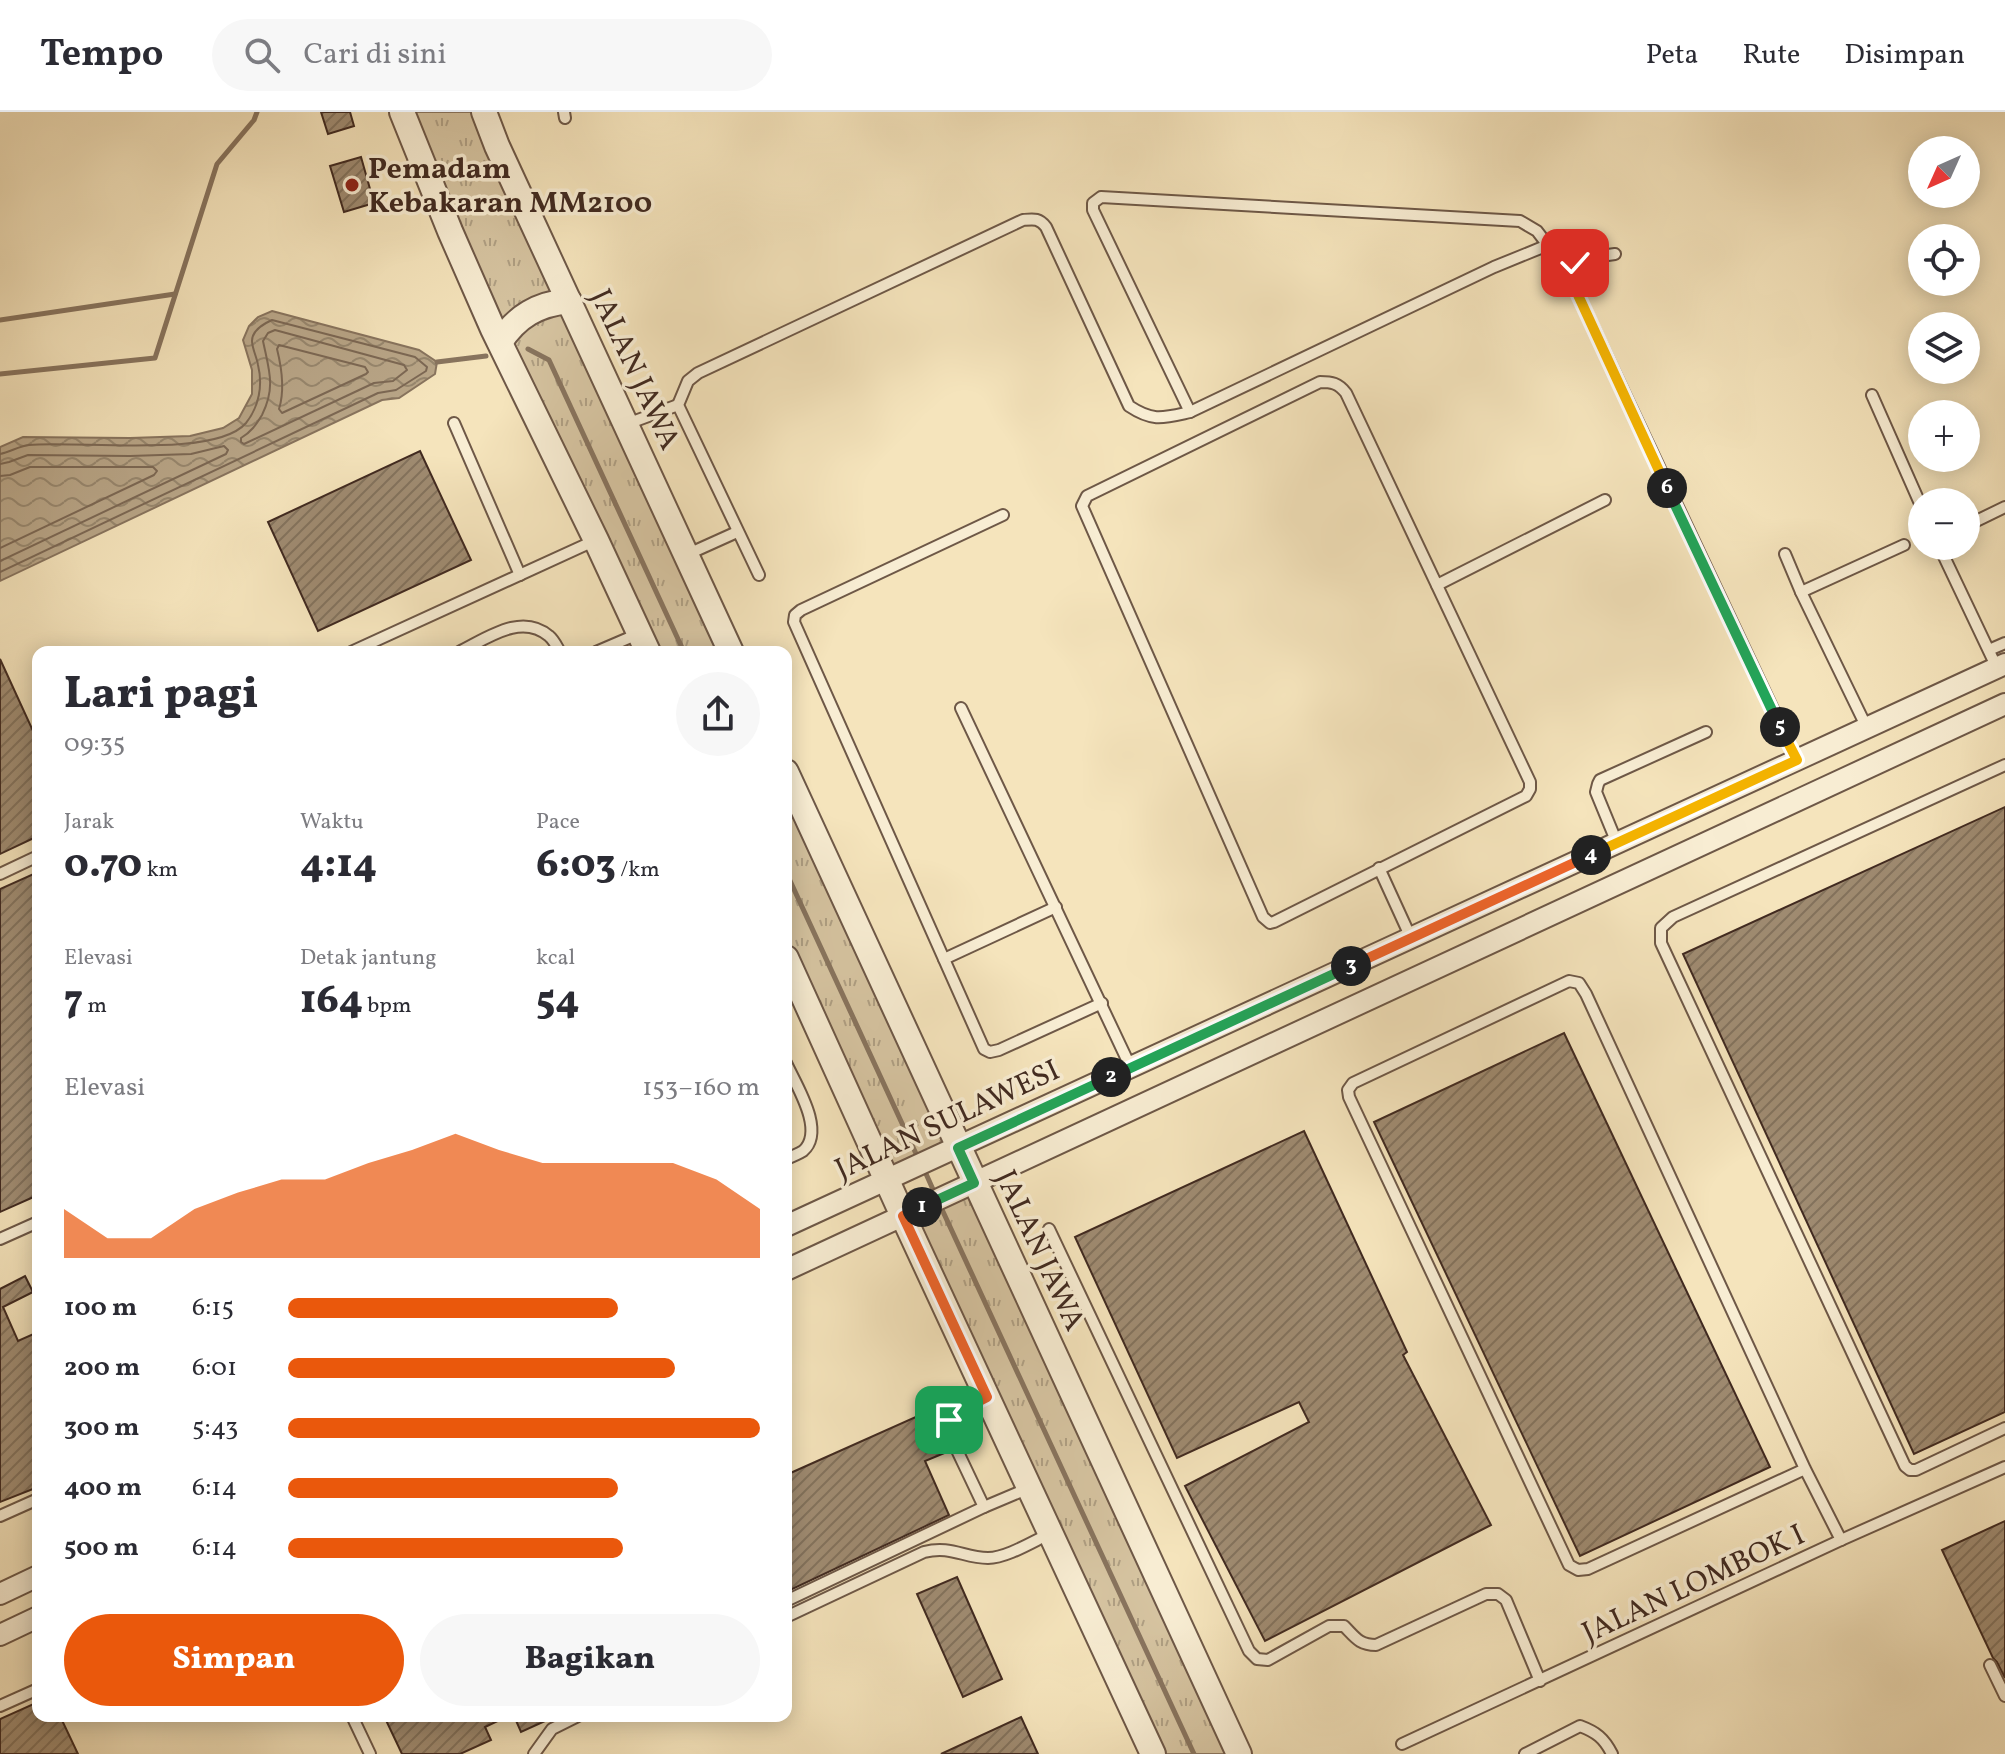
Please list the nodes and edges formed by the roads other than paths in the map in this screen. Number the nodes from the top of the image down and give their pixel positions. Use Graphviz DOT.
graph roads {
  1 [pos="484,112"];
  2 [pos="409,114"];
  3 [pos="1548,245"];
  4 [pos="1615,254"];
  5 [pos="1566,269"];
  6 [pos="569,301"];
  7 [pos="500,342"];
  8 [pos="1872,395"];
  9 [pos="678,405"];
  10 [pos="1190,412"];
  11 [pos="454,423"];
  12 [pos="627,425"];
  13 [pos="1913,488"];
  14 [pos="1605,500"];
  15 [pos="2005,507"];
  16 [pos="1003,515"];
  17 [pos="1980,519"];
  18 [pos="737,532"];
  19 [pos="596,540"];
  20 [pos="1904,545"];
  21 [pos="1785,554"];
  22 [pos="686,555"];
  23 [pos="1946,560"];
  24 [pos="520,575"];
  25 [pos="759,575"];
  26 [pos="1437,585"];
  27 [pos="1801,592"];
  28 [pos="644,643"];
  29 [pos="2005,643"];
  30 [pos="364,646"];
  31 [pos="472,646"];
  32 [pos="556,646"];
  33 [pos="728,646"];
  34 [pos="1997,661"];
  35 [pos="2005,704"];
  36 [pos="961,708"];
  37 [pos="1867,728"];
  38 [pos="1706,732"];
  39 [pos="1797,760"];
  40 [pos="2005,765"];
  41 [pos="792,786"];
  42 [pos="1617,843"];
  43 [pos="32,859"];
  44 [pos="1379,868"];
  45 [pos="0,874"];
  46 [pos="1056,907"];
  47 [pos="1411,938"];
  48 [pos="944,959"];
  49 [pos="792,970"];
  50 [pos="1102,1003"];
  51 [pos="1131,1068"];
  52 [pos="792,1076"];
  53 [pos="951,1151"];
  54 [pos="792,1156"];
  55 [pos="894,1176"];
  56 [pos="967,1186"];
  57 [pos="911,1212"];
  58 [pos="792,1223"];
  59 [pos="32,1225"];
  60 [pos="1049,1229"];
  61 [pos="0,1239"];
  62 [pos="792,1267"];
  63 [pos="987,1397"];
  64 [pos="2005,1428"];
  65 [pos="2005,1467"];
  66 [pos="1805,1469"];
  67 [pos="1029,1488"];
  68 [pos="32,1502"];
  69 [pos="984,1507"];
  70 [pos="0,1516"];
  71 [pos="1051,1534"];
  72 [pos="1841,1540"];
  73 [pos="32,1579"];
  74 [pos="0,1594"];
  75 [pos="792,1598"];
  76 [pos="792,1614"];
  77 [pos="32,1620"];
  78 [pos="0,1635"];
  79 [pos="1990,1665"];
  80 [pos="1540,1681"];
  81 [pos="32,1692"];
  82 [pos="2005,1696"];
  83 [pos="0,1706"];
  84 [pos="355,1722"];
  85 [pos="566,1722"];
  86 [pos="1402,1744"];
  87 [pos="370,1754"];
  88 [pos="534,1754"];
  89 [pos="1153,1754"];
  90 [pos="1239,1754"];
  91 [pos="1525,1754"];
  92 [pos="1612,1754"];
  1 -- 6 [label="street, JALAN JAWA"];
  2 -- 7 [label="street"];
  3 -- 5 [label="lane"];
  3 -- 10 [label="lane"];
  3 -- 10 [label="lane"];
  4 -- 5 [label="lane"];
  5 -- 39 [label="lane"];
  6 -- 7 [label="street"];
  6 -- 12 [label="street, JALAN JAWA"];
  7 -- 19 [label="street"];
  8 -- 13 [label="lane"];
  9 -- 10 [label="lane"];
  9 -- 12 [label="lane"];
  9 -- 18 [label="lane"];
  11 -- 24 [label="lane"];
  12 -- 22 [label="street, JALAN JAWA"];
  14 -- 26 [label="lane"];
  15 -- 17 [label="lane"];
  16 -- 48 [label="lane"];
  18 -- 22 [label="lane"];
  18 -- 25 [label="lane"];
  19 -- 24 [label="lane"];
  19 -- 28 [label="street"];
  20 -- 27 [label="lane"];
  21 -- 27 [label="lane"];
  22 -- 33 [label="street, JALAN JAWA"];
  23 -- 34 [label="lane"];
  24 -- 30 [label="lane"];
  26 -- 44 [label="lane"];
  26 -- 44 [label="lane"];
  27 -- 37 [label="lane"];
  29 -- 34 [label="lane"];
  31 -- 32 [label="lane"];
  34 -- 37 [label="street, JALAN SULAWESI"];
  35 -- 56 [label="street"];
  36 -- 46 [label="lane"];
  37 -- 39 [label="street, JALAN SULAWESI"];
  38 -- 42 [label="lane"];
  39 -- 42 [label="street, JALAN SULAWESI"];
  40 -- 64 [label="lane"];
  41 -- 53 [label="street, JALAN JAWA"];
  42 -- 47 [label="street, JALAN SULAWESI"];
  43 -- 45 [label="lane"];
  44 -- 47 [label="lane"];
  46 -- 48 [label="lane"];
  46 -- 50 [label="lane"];
  47 -- 51 [label="street, JALAN SULAWESI"];
  48 -- 50 [label="lane"];
  49 -- 55 [label="street"];
  50 -- 51 [label="lane"];
  51 -- 53 [label="street, JALAN SULAWESI"];
  52 -- 54 [label="lane"];
  53 -- 55 [label="street, JALAN SULAWESI"];
  53 -- 56 [label="street, JALAN JAWA"];
  55 -- 57 [label="street"];
  55 -- 58 [label="street, JALAN SULAWESI"];
  56 -- 57 [label="street"];
  56 -- 90 [label="street, JALAN JAWA"];
  57 -- 62 [label="street"];
  57 -- 63 [label="street"];
  59 -- 61 [label="lane"];
  60 -- 80 [label="lane"];
  63 -- 67 [label="street"];
  63 -- 69 [label="lane"];
  65 -- 72 [label="lane, JALAN LOMBOK I"];
  66 -- 66 [label="lane"];
  66 -- 72 [label="lane"];
  67 -- 69 [label="lane"];
  67 -- 71 [label="street"];
  68 -- 70 [label="lane"];
  69 -- 75 [label="lane"];
  71 -- 76 [label="lane"];
  71 -- 89 [label="street"];
  72 -- 80 [label="lane, JALAN LOMBOK I"];
  73 -- 74 [label="street"];
  77 -- 78 [label="street"];
  79 -- 82 [label="lane"];
  80 -- 86 [label="lane, JALAN LOMBOK I"];
  81 -- 83 [label="lane"];
  84 -- 87 [label="lane"];
  85 -- 88 [label="lane"];
  91 -- 92 [label="lane"];
}
